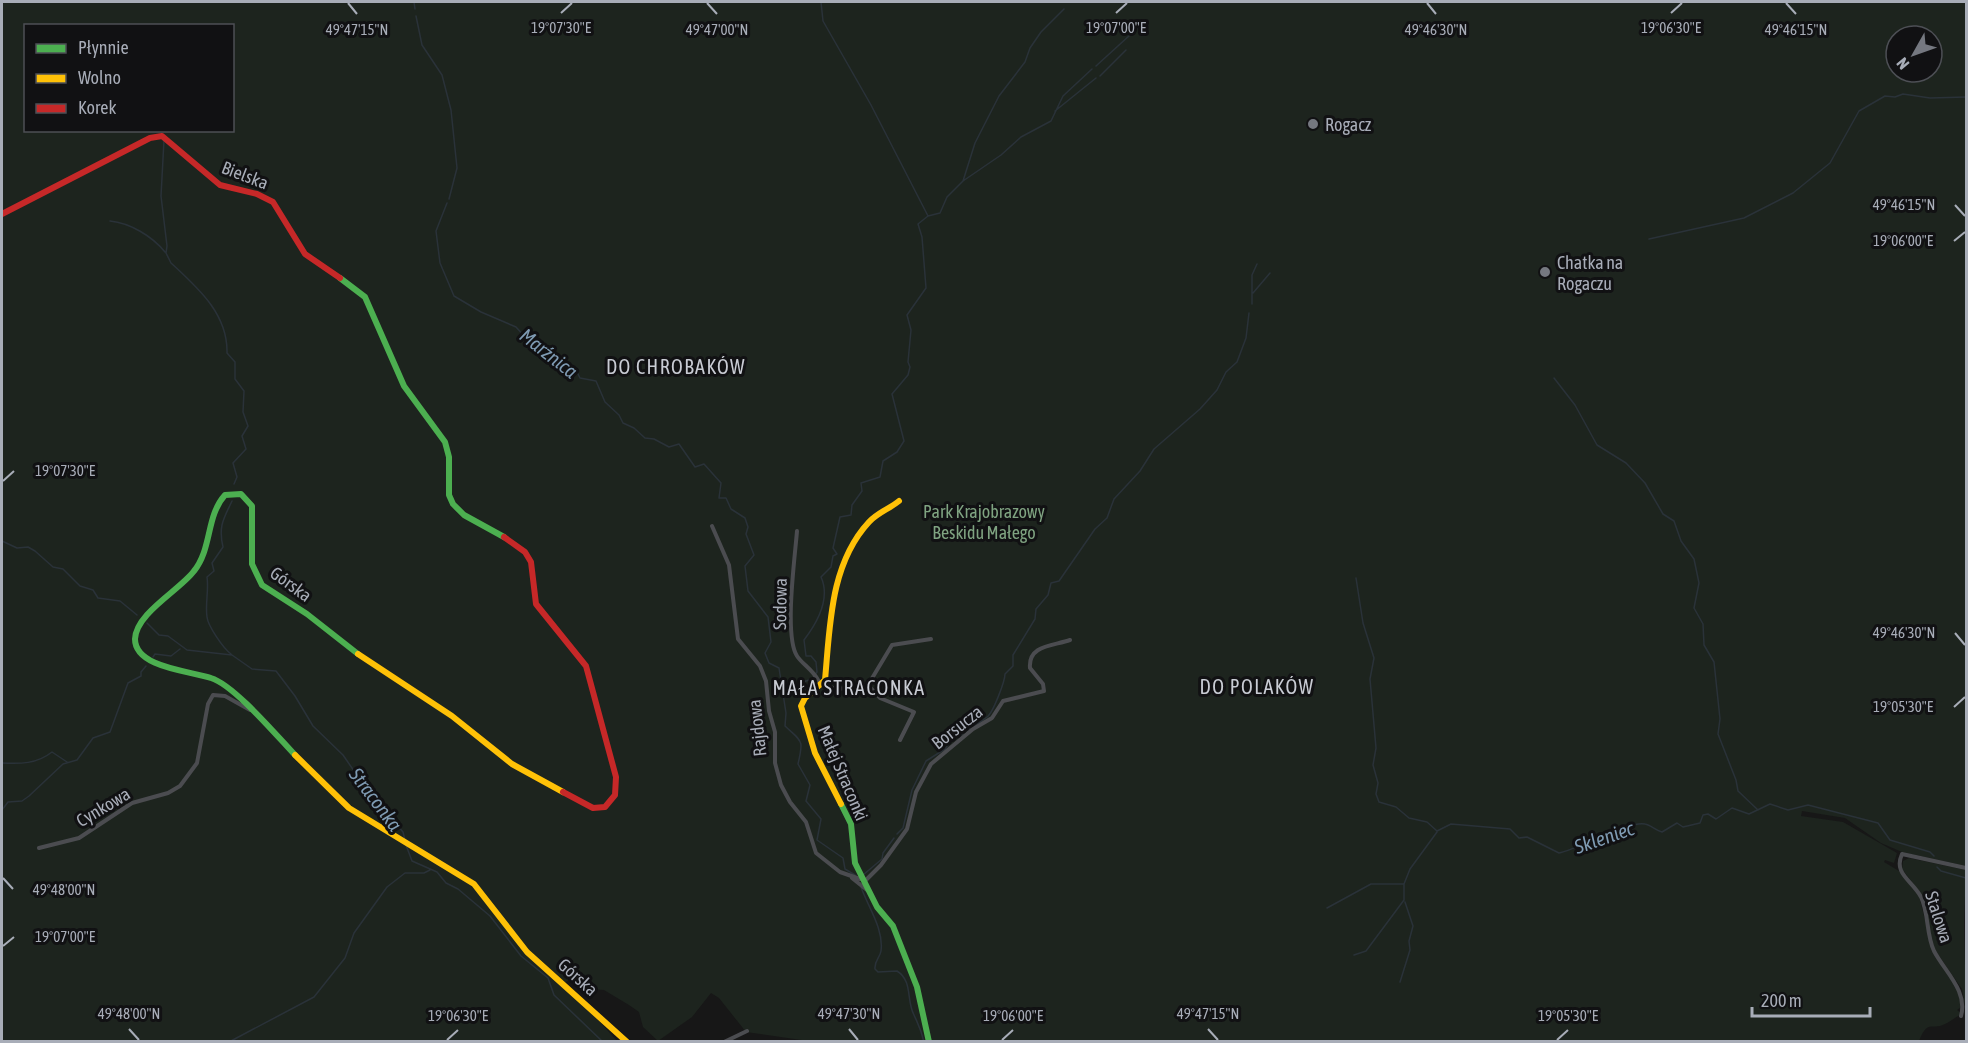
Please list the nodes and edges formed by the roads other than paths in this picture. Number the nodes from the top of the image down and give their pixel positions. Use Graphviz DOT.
graph roads {
  1 [pos="2,214"];
  2 [pos="379,325"];
  3 [pos="899,501"];
  4 [pos="712,526"];
  5 [pos="797,531"];
  6 [pos="931,639"];
  7 [pos="1070,640"];
  8 [pos="868,685"];
  9 [pos="823,686"];
  10 [pos="803,699"];
  11 [pos="251,711"];
  12 [pos="900,740"];
  13 [pos="39,848"];
  14 [pos="1966,868"];
  15 [pos="850,877"];
  16 [pos="862,880"];
  17 [pos="868,890"];
  18 [pos="1960,1016"];
  19 [pos="747,1031"];
  20 [pos="627,1041"];
  21 [pos="724,1041"];
  22 [pos="928,1041"];
  1 -- 2 [label="street, Bielska"];
  2 -- 11 [label="street, Górska"];
  3 -- 9 [label="street"];
  4 -- 15 [label="street, Rajdowa"];
  5 -- 10 [label="street, Sodowa"];
  6 -- 8 [label="street"];
  7 -- 16 [label="street, Borsucza"];
  8 -- 9 [label="street"];
  8 -- 12 [label="street"];
  9 -- 10 [label="street"];
  10 -- 16 [label="street, Małej Straconki"];
  11 -- 13 [label="street, Cynkowa"];
  11 -- 20 [label="street, Górska"];
  14 -- 18 [label="street, Stalowa"];
  15 -- 16 [label="street, Rajdowa"];
  15 -- 17 [label="street, Rajdowa"];
  16 -- 17 [label="street, Małej Straconki"];
  17 -- 22 [label="street, Małej Straconki"];
  19 -- 21 [label="street"];
}
